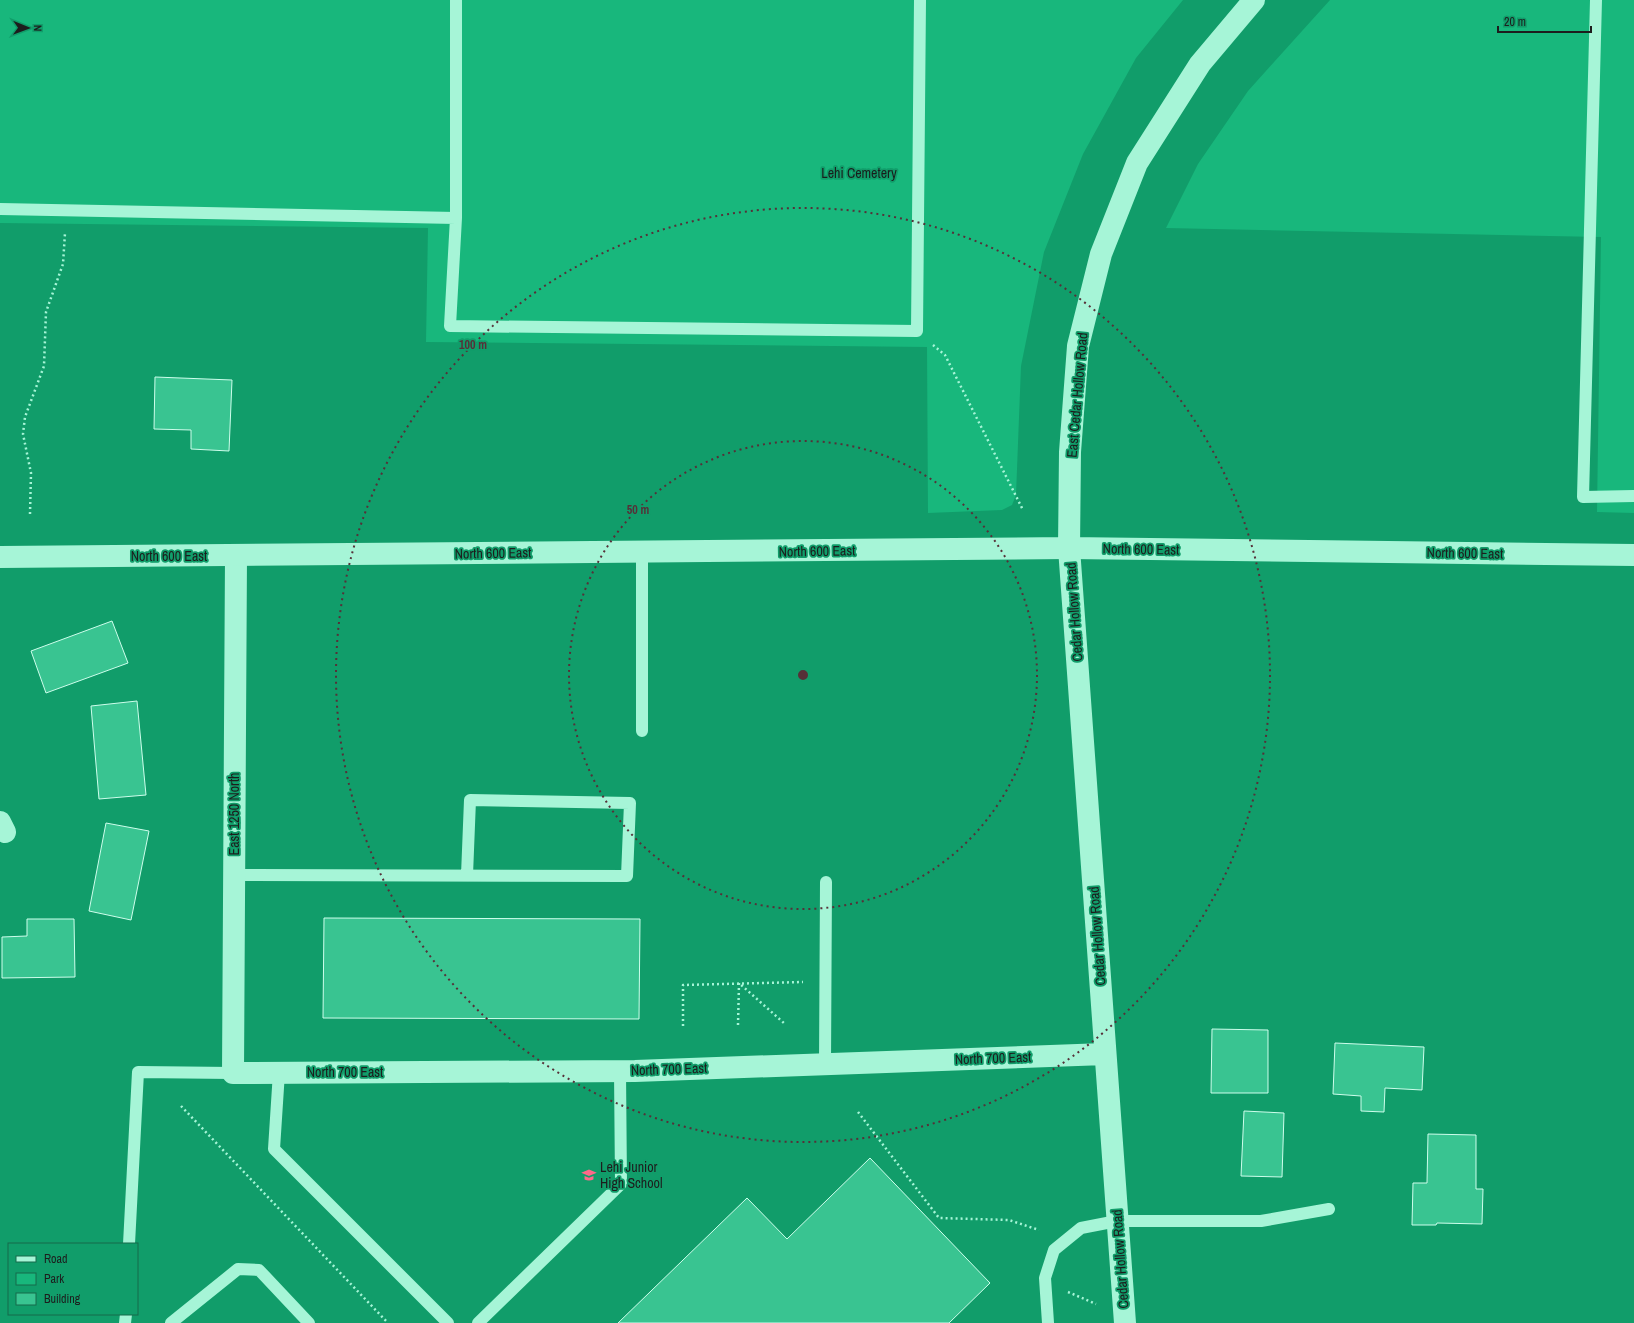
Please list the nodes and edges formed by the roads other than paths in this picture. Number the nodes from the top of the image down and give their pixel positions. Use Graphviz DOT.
graph roads {
  1 [pos="456,0"];
  2 [pos="920,0"];
  3 [pos="1254,0"];
  4 [pos="1596,0"];
  5 [pos="0,209"];
  6 [pos="456,218"];
  7 [pos="1634,496"];
  8 [pos="1070,548"];
  9 [pos="642,552"];
  10 [pos="1634,555"];
  11 [pos="236,556"];
  12 [pos="0,557"];
  13 [pos="642,731"];
  14 [pos="234,875"];
  15 [pos="467,875"];
  16 [pos="826,882"];
  17 [pos="1105,1054"];
  18 [pos="825,1064"];
  19 [pos="620,1071"];
  20 [pos="279,1072"];
  21 [pos="233,1073"];
  22 [pos="1329,1209"];
  23 [pos="1117,1221"];
  24 [pos="129,1243"];
  25 [pos="171,1323"];
  26 [pos="308,1323"];
  27 [pos="448,1323"];
  28 [pos="478,1323"];
  29 [pos="1048,1323"];
  30 [pos="1125,1323"];
  1 -- 6 [label="lane"];
  2 -- 6 [label="lane"];
  3 -- 8 [label="street, East Cedar Hollow Road"];
  4 -- 7 [label="lane"];
  5 -- 6 [label="lane"];
  8 -- 9 [label="street, North 600 East"];
  8 -- 10 [label="street, North 600 East"];
  8 -- 17 [label="street, Cedar Hollow Road"];
  9 -- 11 [label="street, North 600 East"];
  9 -- 13 [label="lane"];
  11 -- 12 [label="street, North 600 East"];
  11 -- 14 [label="street, East 1250 North"];
  14 -- 15 [label="lane"];
  14 -- 21 [label="street, East 1250 North"];
  15 -- 15 [label="lane"];
  16 -- 18 [label="lane"];
  17 -- 18 [label="street, North 700 East"];
  17 -- 23 [label="street, Cedar Hollow Road"];
  18 -- 19 [label="street, North 700 East"];
  19 -- 20 [label="street, North 700 East"];
  19 -- 28 [label="lane"];
  20 -- 21 [label="street, North 700 East"];
  20 -- 27 [label="lane"];
  21 -- 24 [label="lane"];
  22 -- 23 [label="lane"];
  23 -- 29 [label="lane"];
  23 -- 30 [label="street, Cedar Hollow Road"];
  25 -- 26 [label="lane"];
}
